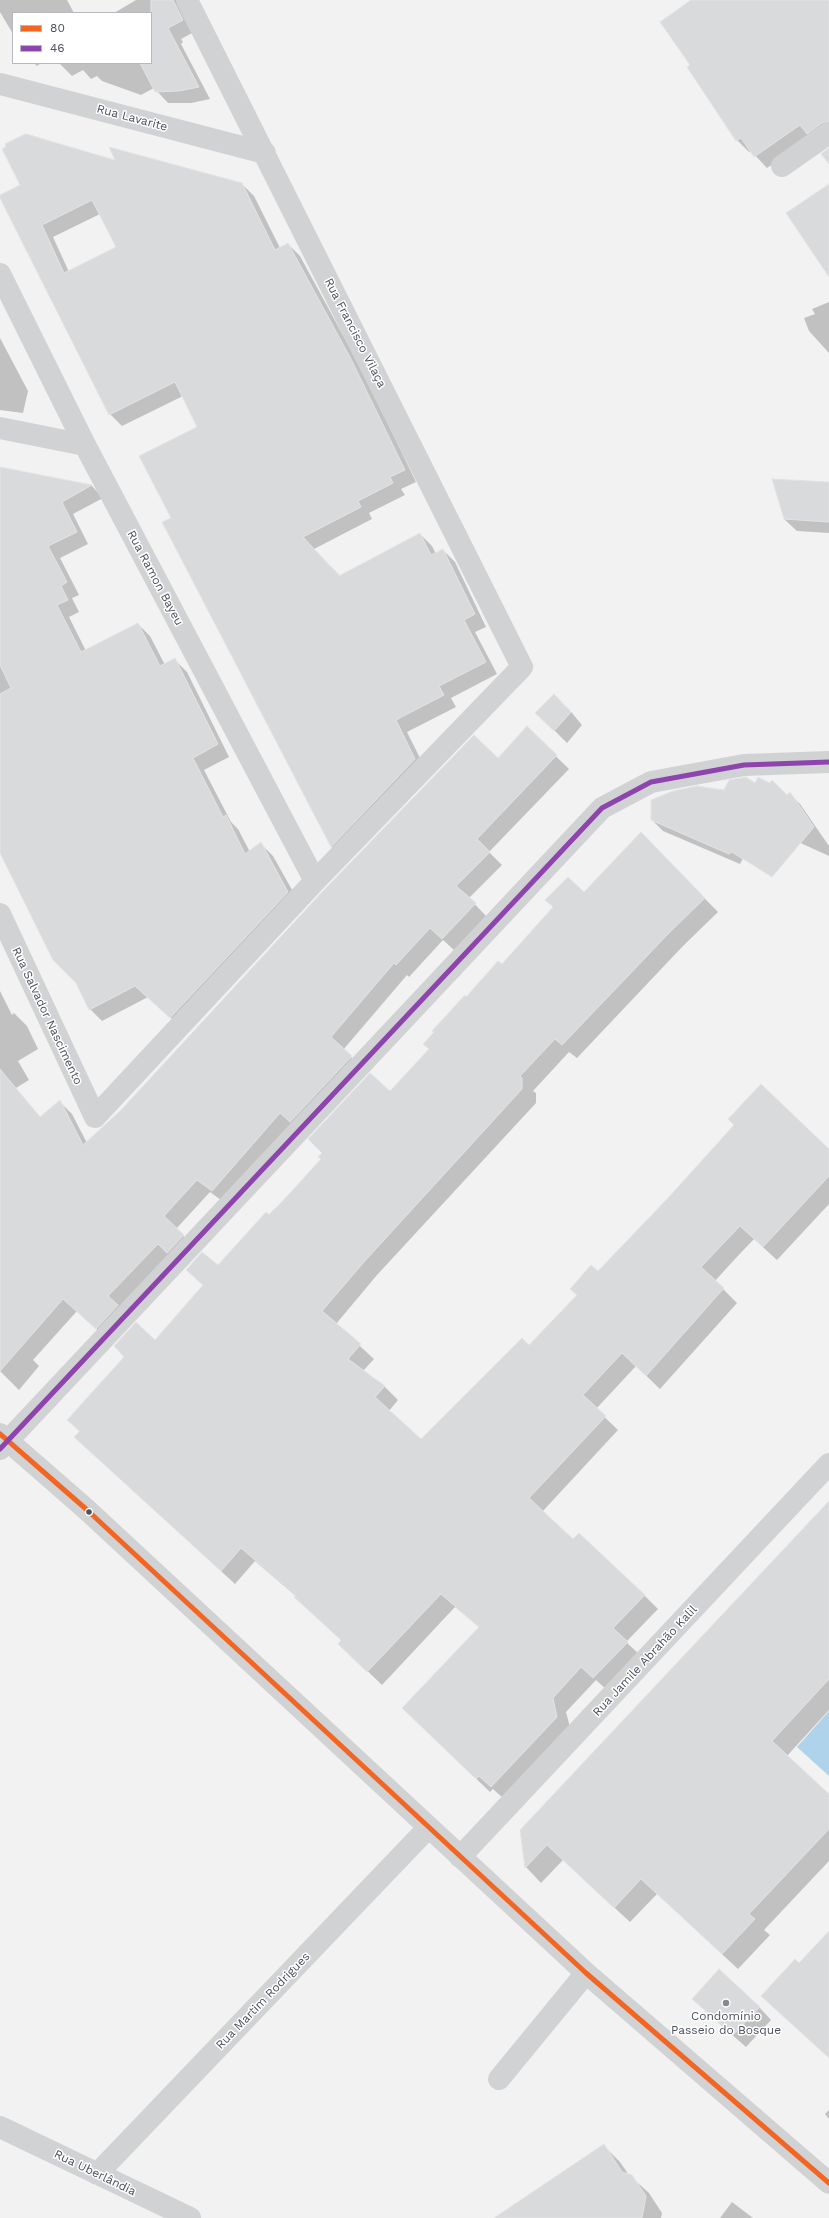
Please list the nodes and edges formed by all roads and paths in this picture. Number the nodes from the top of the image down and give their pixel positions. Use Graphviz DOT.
graph roads {
  1 [pos="187,0"];
  2 [pos="0,84"];
  3 [pos="829,133"];
  4 [pos="265,153"];
  5 [pos="782,166"];
  6 [pos="0,274"];
  7 [pos="0,428"];
  8 [pos="85,445"];
  9 [pos="829,762"];
  10 [pos="314,880"];
  11 [pos="0,914"];
  12 [pos="2,1441"];
  13 [pos="829,1464"];
  14 [pos="428,1828"];
  15 [pos="460,1857"];
  16 [pos="586,1973"];
  17 [pos="499,2079"];
  18 [pos="0,2128"];
  19 [pos="97,2174"];
  20 [pos="829,2183"];
  21 [pos="190,2218"];
  1 -- 4 [label="street, Rua Francisco Vilaça"];
  2 -- 4 [label="street, Rua Lavarite"];
  3 -- 5 [label="street"];
  4 -- 10 [label="street, Rua Francisco Vilaça"];
  6 -- 8 [label="street, Rua Ramon Bayeu"];
  7 -- 8 [label="street"];
  8 -- 10 [label="street, Rua Ramon Bayeu"];
  9 -- 12 [label="street"];
  10 -- 11 [label="street, Rua Salvador Nascimento"];
  12 -- 14 [label="street"];
  13 -- 15 [label="street, Rua Jamile Abrahão Kalil"];
  14 -- 15 [label="street"];
  14 -- 19 [label="street, Rua Martim Rodrigues"];
  15 -- 16 [label="street"];
  16 -- 17 [label="street"];
  16 -- 20 [label="street"];
  18 -- 19 [label="street, Rua Uberlândia"];
  19 -- 21 [label="street, Rua Uberlândia"];
}
